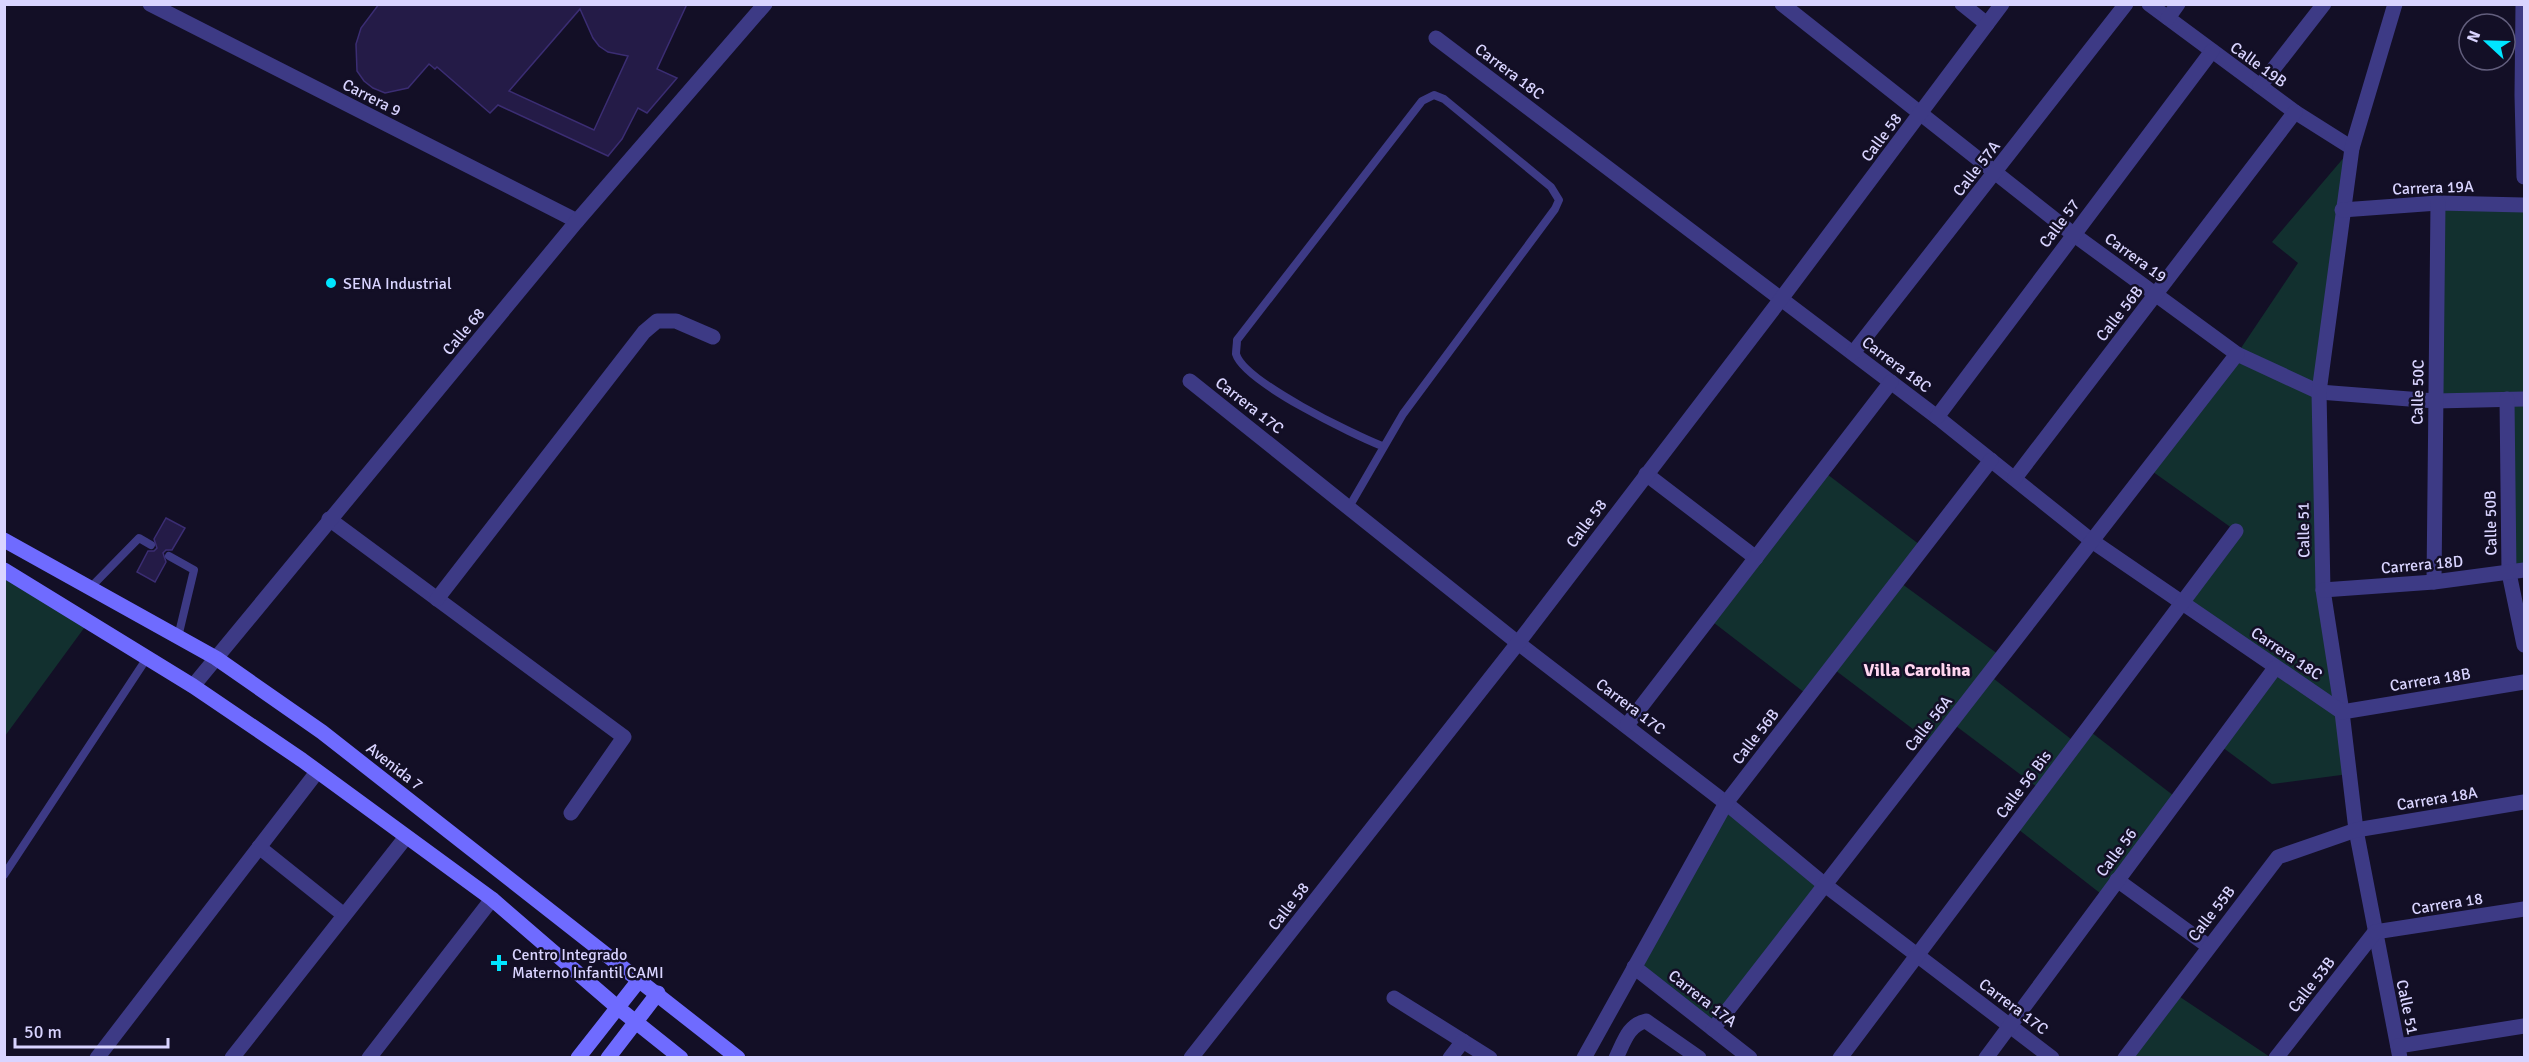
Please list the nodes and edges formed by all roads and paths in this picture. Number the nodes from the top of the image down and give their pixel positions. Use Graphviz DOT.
graph roads {
  1 [pos="150,4"];
  2 [pos="765,4"];
  3 [pos="1782,4"];
  4 [pos="1962,4"];
  5 [pos="2002,4"];
  6 [pos="2126,4"];
  7 [pos="2149,4"];
  8 [pos="2178,4"];
  9 [pos="2324,4"];
  10 [pos="2395,4"];
  11 [pos="2523,4"];
  12 [pos="2168,18"];
  13 [pos="1987,24"];
  14 [pos="1436,38"];
  15 [pos="2212,51"];
  16 [pos="2260,86"];
  17 [pos="2523,95"];
  18 [pos="2295,112"];
  19 [pos="1920,114"];
  20 [pos="2352,148"];
  21 [pos="1997,172"];
  22 [pos="2524,177"];
  23 [pos="2439,203"];
  24 [pos="2524,205"];
  25 [pos="2342,210"];
  26 [pos="577,221"];
  27 [pos="2073,234"];
  28 [pos="2157,294"];
  29 [pos="1781,299"];
  30 [pos="713,337"];
  31 [pos="1853,353"];
  32 [pos="2237,354"];
  33 [pos="1190,381"];
  34 [pos="1891,382"];
  35 [pos="2319,392"];
  36 [pos="2507,399"];
  37 [pos="2524,399"];
  38 [pos="2435,401"];
  39 [pos="1936,417"];
  40 [pos="1382,446"];
  41 [pos="1991,460"];
  42 [pos="1646,474"];
  43 [pos="2015,478"];
  44 [pos="1349,507"];
  45 [pos="329,519"];
  46 [pos="2236,531"];
  47 [pos="4,540"];
  48 [pos="2092,541"];
  49 [pos="151,545"];
  50 [pos="169,556"];
  51 [pos="1756,558"];
  52 [pos="4,570"];
  53 [pos="2524,570"];
  54 [pos="2509,573"];
  55 [pos="2434,582"];
  56 [pos="90,588"];
  57 [pos="2323,590"];
  58 [pos="437,599"];
  59 [pos="2182,603"];
  60 [pos="178,637"];
  61 [pos="1518,643"];
  62 [pos="2524,645"];
  63 [pos="147,658"];
  64 [pos="216,658"];
  65 [pos="2275,668"];
  66 [pos="2524,682"];
  67 [pos="193,686"];
  68 [pos="2342,712"];
  69 [pos="1627,725"];
  70 [pos="317,772"];
  71 [pos="2524,802"];
  72 [pos="1726,803"];
  73 [pos="571,813"];
  74 [pos="2356,830"];
  75 [pos="406,837"];
  76 [pos="259,847"];
  77 [pos="4,875"];
  78 [pos="2117,880"];
  79 [pos="1825,885"];
  80 [pos="492,899"];
  81 [pos="2524,909"];
  82 [pos="344,915"];
  83 [pos="2374,932"];
  84 [pos="2208,946"];
  85 [pos="1917,955"];
  86 [pos="1634,967"];
  87 [pos="640,979"];
  88 [pos="658,993"];
  89 [pos="1394,998"];
  90 [pos="617,1006"];
  91 [pos="636,1021"];
  92 [pos="2010,1026"];
  93 [pos="2524,1026"];
  94 [pos="1713,1029"];
  95 [pos="1463,1041"];
  96 [pos="2399,1052"];
  97 [pos="97,1058"];
  98 [pos="232,1058"];
  99 [pos="369,1058"];
  100 [pos="578,1058"];
  101 [pos="608,1058"];
  102 [pos="681,1058"];
  103 [pos="738,1058"];
  104 [pos="1191,1058"];
  105 [pos="1450,1058"];
  106 [pos="1490,1058"];
  107 [pos="1584,1058"];
  108 [pos="1616,1058"];
  109 [pos="1699,1058"];
  110 [pos="1750,1058"];
  111 [pos="1840,1058"];
  112 [pos="1986,1058"];
  113 [pos="2052,1058"];
  114 [pos="2125,1058"];
  115 [pos="2276,1058"];
  1 -- 26 [label="street, Carrera 9"];
  2 -- 26 [label="street, Calle 68"];
  3 -- 19 [label="street, Carrera 19"];
  4 -- 13 [label="street"];
  5 -- 13 [label="street, Calle 58"];
  6 -- 21 [label="street, Calle 57A"];
  7 -- 12 [label="street, Calle 19B"];
  8 -- 12 [label="street"];
  9 -- 16 [label="street"];
  10 -- 20 [label="street, Calle 51"];
  11 -- 17 [label="street"];
  12 -- 15 [label="street, Calle 19B"];
  13 -- 19 [label="street, Calle 58"];
  14 -- 29 [label="street, Carrera 18C"];
  15 -- 16 [label="street, Calle 19B"];
  15 -- 27 [label="street, Calle 57"];
  16 -- 18 [label="street, Calle 19B"];
  17 -- 22 [label="street"];
  18 -- 20 [label="street, Calle 19B"];
  18 -- 28 [label="street, Calle 56B"];
  19 -- 21 [label="street, Carrera 19"];
  19 -- 29 [label="street, Calle 58"];
  20 -- 25 [label="street, Calle 51"];
  21 -- 27 [label="street, Carrera 19"];
  21 -- 31 [label="street, Calle 57A"];
  23 -- 24 [label="street, Carrera 19A"];
  23 -- 25 [label="street, Carrera 19A"];
  23 -- 38 [label="street, Calle 50C"];
  25 -- 35 [label="street, Calle 51"];
  26 -- 45 [label="street, Calle 68"];
  27 -- 28 [label="street, Carrera 19"];
  27 -- 39 [label="street, Calle 57"];
  28 -- 32 [label="street, Carrera 19"];
  28 -- 43 [label="street, Calle 56B"];
  29 -- 31 [label="street, Carrera 18C"];
  29 -- 42 [label="street, Calle 58"];
  30 -- 58 [label="street"];
  31 -- 34 [label="street, Carrera 18C"];
  32 -- 35 [label="street, Carrera 19"];
  32 -- 48 [label="street, Calle 56A"];
  33 -- 44 [label="street, Carrera 17C"];
  34 -- 39 [label="street, Carrera 18C"];
  34 -- 51 [label="street"];
  35 -- 38 [label="street, Carrera 19"];
  35 -- 57 [label="street, Calle 51"];
  36 -- 37 [label="street, Carrera 19"];
  36 -- 38 [label="street, Carrera 19"];
  36 -- 54 [label="street, Calle 50B"];
  38 -- 55 [label="street, Calle 50C"];
  39 -- 41 [label="street, Carrera 18C"];
  40 -- 40 [label="lane"];
  40 -- 44 [label="lane"];
  41 -- 43 [label="street, Carrera 18C"];
  41 -- 72 [label="street, Calle 56B"];
  42 -- 51 [label="street"];
  42 -- 61 [label="street, Calle 58"];
  43 -- 48 [label="street, Carrera 18C"];
  44 -- 61 [label="street, Carrera 17C"];
  45 -- 58 [label="street"];
  45 -- 64 [label="street, Calle 68"];
  46 -- 59 [label="street, Calle 56 Bis"];
  47 -- 56 [label="main road, Avenida 7"];
  48 -- 59 [label="street, Carrera 18C"];
  48 -- 79 [label="street, Calle 56A"];
  49 -- 56 [label="lane"];
  50 -- 60 [label="lane"];
  51 -- 69 [label="street"];
  52 -- 63 [label="main road"];
  53 -- 54 [label="street, Carrera 18D"];
  54 -- 55 [label="street, Carrera 18D"];
  54 -- 62 [label="street, Calle 50B"];
  55 -- 57 [label="street, Carrera 18D"];
  56 -- 60 [label="main road, Avenida 7"];
  57 -- 68 [label="street, Calle 51"];
  58 -- 73 [label="street"];
  59 -- 65 [label="street, Carrera 18C"];
  59 -- 85 [label="street, Calle 56 Bis"];
  60 -- 64 [label="main road, Avenida 7"];
  61 -- 69 [label="street, Carrera 17C"];
  61 -- 104 [label="street, Calle 58"];
  63 -- 67 [label="main road"];
  63 -- 77 [label="lane"];
  64 -- 67 [label="street, Calle 68"];
  64 -- 87 [label="main road, Avenida 7"];
  65 -- 68 [label="street, Carrera 18C"];
  65 -- 78 [label="street, Calle 56"];
  66 -- 68 [label="street, Carrera 18B"];
  67 -- 70 [label="main road"];
  68 -- 74 [label="street, Calle 51"];
  69 -- 72 [label="street, Carrera 17C"];
  70 -- 75 [label="main road"];
  70 -- 76 [label="street"];
  71 -- 74 [label="street, Carrera 18A"];
  72 -- 79 [label="street, Carrera 17C"];
  72 -- 86 [label="street, Calle 56B"];
  74 -- 83 [label="street, Calle 51"];
  74 -- 84 [label="street, Calle 55B"];
  75 -- 80 [label="main road"];
  75 -- 82 [label="street"];
  76 -- 82 [label="street"];
  76 -- 97 [label="street"];
  78 -- 84 [label="street"];
  78 -- 92 [label="street, Calle 56"];
  79 -- 85 [label="street, Carrera 17C"];
  79 -- 94 [label="street, Calle 56A"];
  80 -- 90 [label="main road"];
  80 -- 99 [label="street"];
  81 -- 83 [label="street, Carrera 18"];
  82 -- 98 [label="street"];
  83 -- 96 [label="street, Calle 51"];
  83 -- 115 [label="street, Calle 53B"];
  84 -- 114 [label="street, Calle 55B"];
  85 -- 92 [label="street, Carrera 17C"];
  85 -- 111 [label="street, Calle 56 Bis"];
  86 -- 94 [label="street, Carrera 17A"];
  86 -- 107 [label="street, Calle 56B"];
  87 -- 88 [label="main road, Avenida 7"];
  87 -- 90 [label="main road"];
  88 -- 91 [label="main road"];
  88 -- 103 [label="main road, Avenida 7"];
  89 -- 95 [label="street"];
  90 -- 91 [label="main road"];
  90 -- 100 [label="main road"];
  91 -- 101 [label="main road"];
  91 -- 102 [label="main road"];
  92 -- 112 [label="street, Calle 56"];
  92 -- 113 [label="street, Carrera 17C"];
  93 -- 96 [label="street"];
  94 -- 110 [label="street, Carrera 17A"];
  95 -- 105 [label="street"];
  95 -- 106 [label="street"];
  108 -- 109 [label="street"];
}
